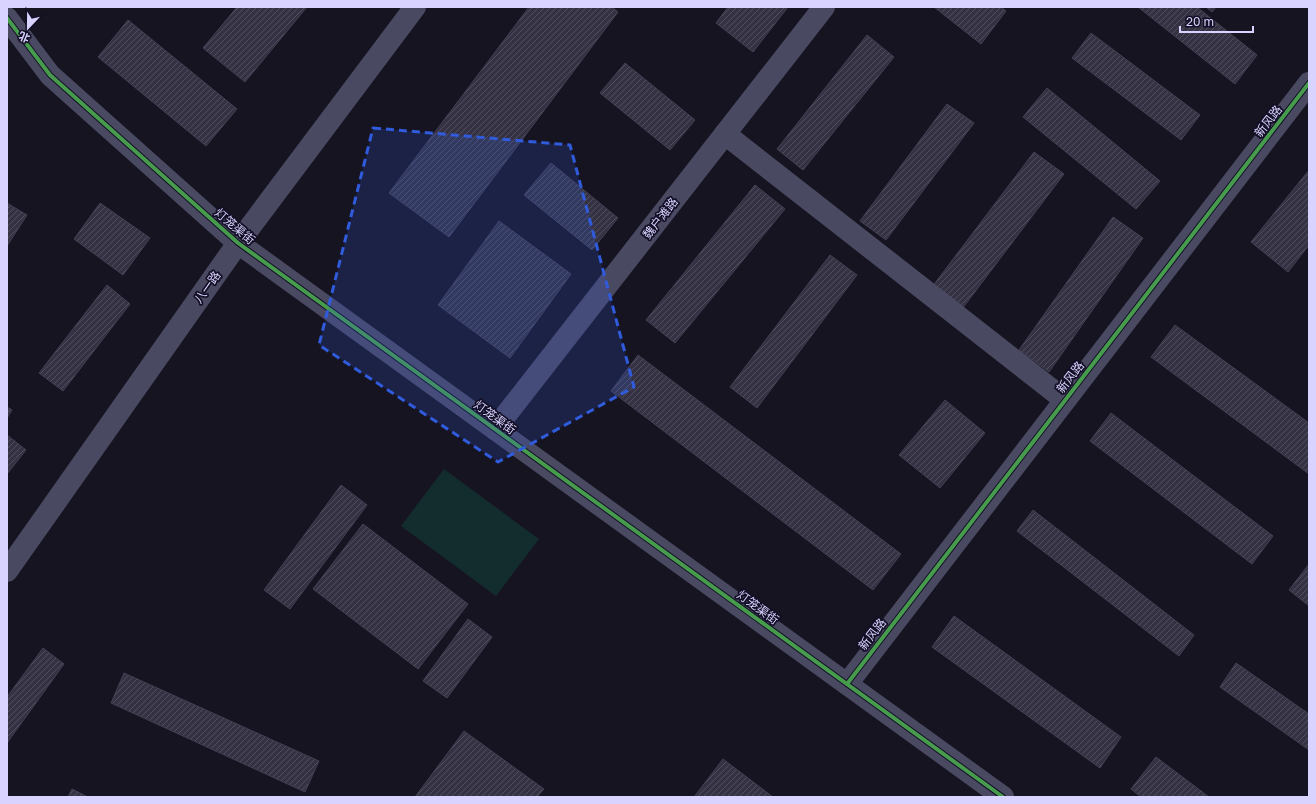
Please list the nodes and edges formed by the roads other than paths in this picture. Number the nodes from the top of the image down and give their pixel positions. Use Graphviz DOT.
graph roads {
  1 [pos="415,7"];
  2 [pos="824,7"];
  3 [pos="7,18"];
  4 [pos="1309,83"];
  5 [pos="725,134"];
  6 [pos="238,243"];
  7 [pos="1065,400"];
  8 [pos="495,429"];
  9 [pos="7,572"];
  10 [pos="847,684"];
  11 [pos="1003,797"];
  1 -- 6 [label="street, 八一路"];
  2 -- 5 [label="street, 魏户滩路"];
  3 -- 6 [label="street, 灯笼渠街"];
  4 -- 7 [label="street, 新风路"];
  5 -- 7 [label="street"];
  5 -- 8 [label="street, 魏户滩路"];
  6 -- 8 [label="street, 灯笼渠街"];
  6 -- 9 [label="street, 八一路"];
  7 -- 10 [label="street, 新风路"];
  8 -- 10 [label="street, 灯笼渠街"];
  10 -- 11 [label="street, 灯笼渠街"];
}
